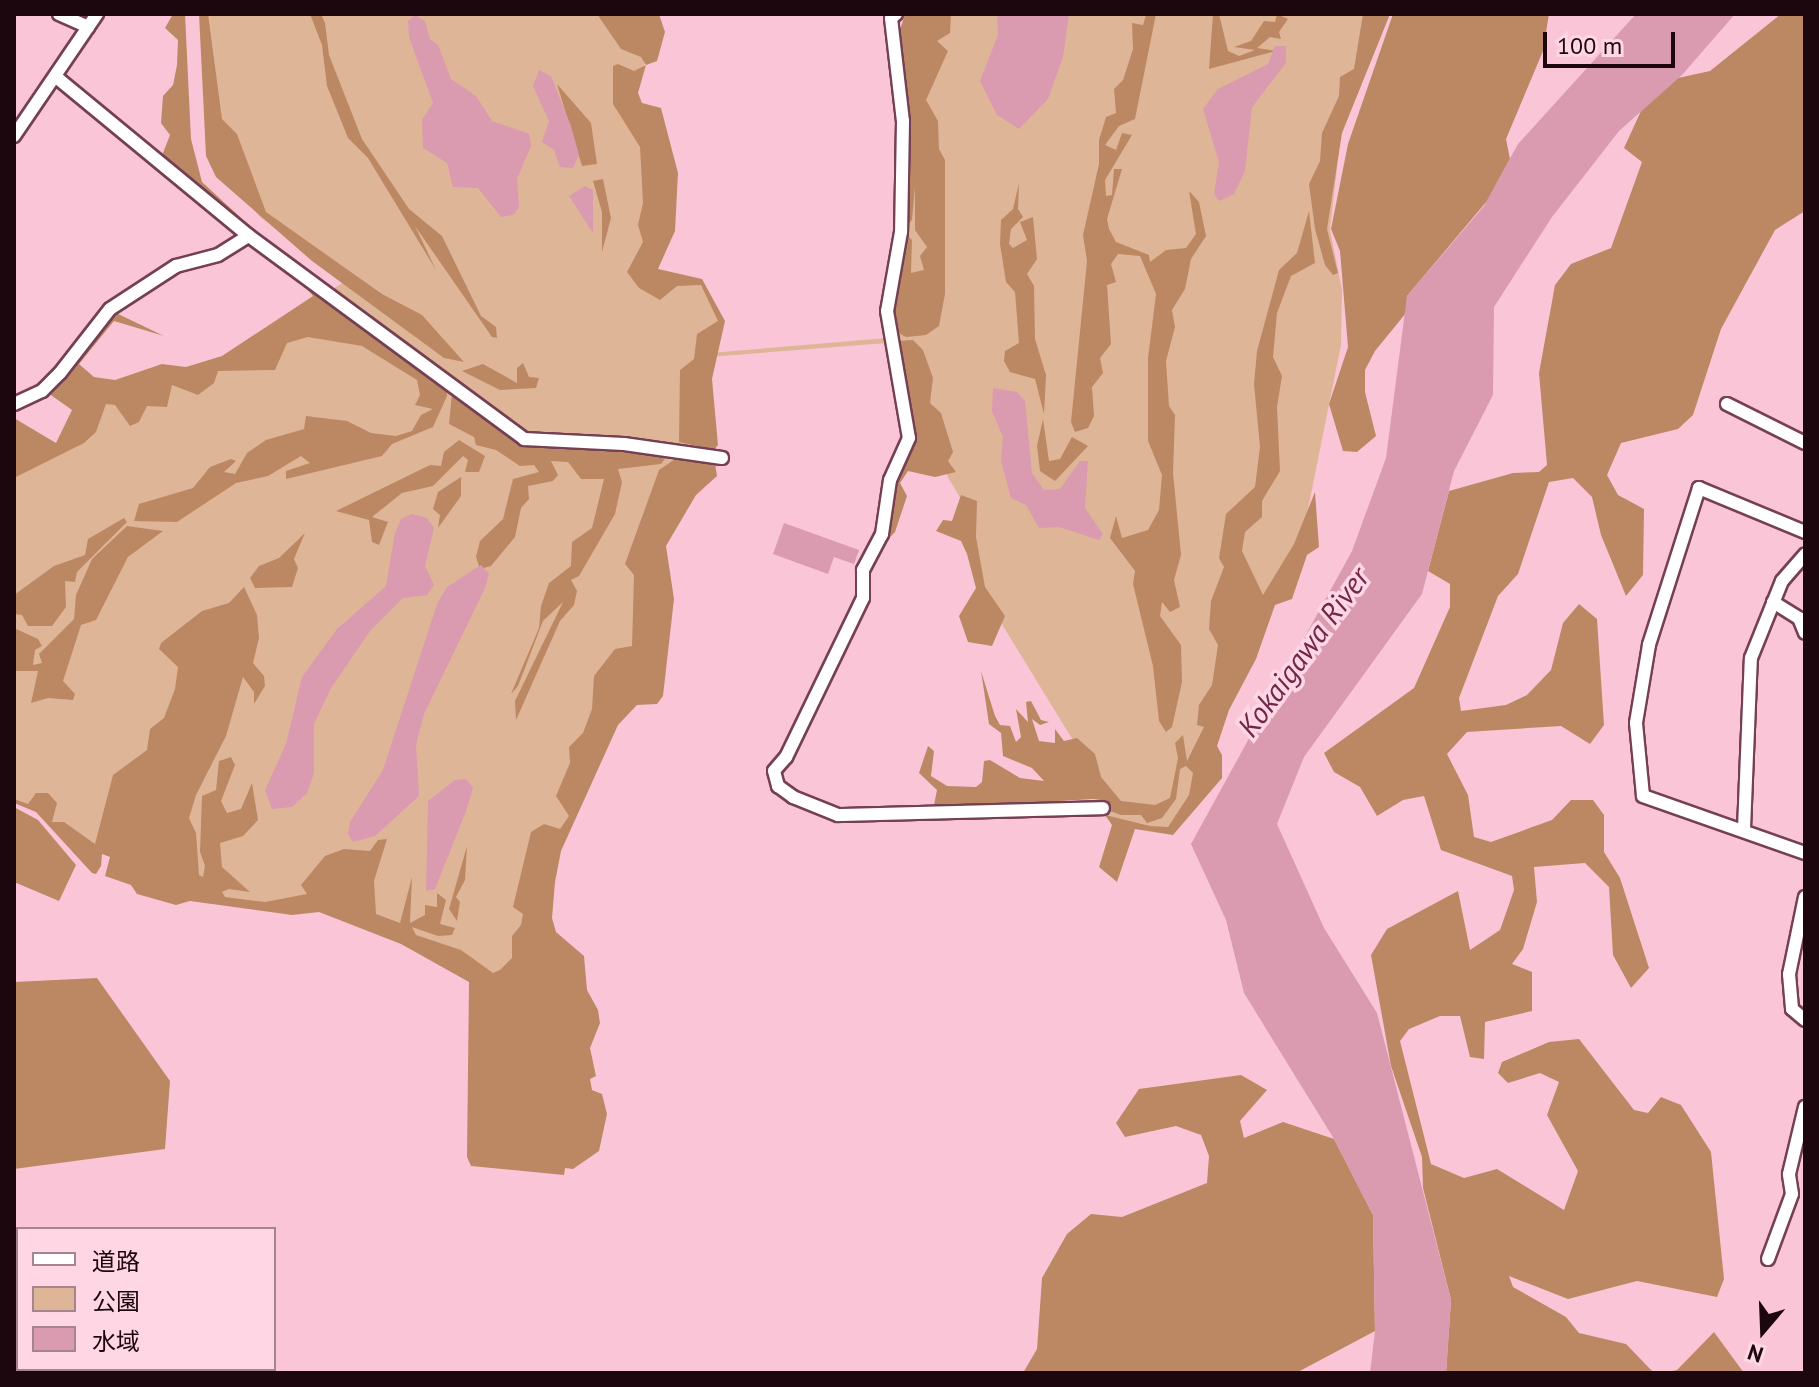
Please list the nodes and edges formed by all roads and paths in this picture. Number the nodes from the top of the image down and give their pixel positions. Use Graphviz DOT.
graph roads {
  1 [pos="59,14"];
  2 [pos="97,14"];
  3 [pos="896,14"];
  4 [pos="88,27"];
  5 [pos="55,76"];
  6 [pos="14,136"];
  7 [pos="249,236"];
  8 [pos="14,404"];
  9 [pos="1727,404"];
  10 [pos="1805,443"];
  11 [pos="722,458"];
  12 [pos="1805,532"];
  13 [pos="1805,555"];
  14 [pos="1773,602"];
  15 [pos="1805,633"];
  16 [pos="1103,808"];
  17 [pos="1744,829"];
  18 [pos="1805,853"];
  19 [pos="1805,897"];
  20 [pos="1805,1020"];
  21 [pos="1805,1107"];
  22 [pos="1792,1194"];
  23 [pos="1805,1204"];
  24 [pos="1768,1259"];
  1 -- 4 [label="street"];
  2 -- 4 [label="street"];
  3 -- 16 [label="street"];
  4 -- 5 [label="street"];
  5 -- 6 [label="street"];
  5 -- 7 [label="street"];
  7 -- 8 [label="street"];
  7 -- 11 [label="street"];
  9 -- 10 [label="street"];
  12 -- 17 [label="street"];
  13 -- 14 [label="street"];
  14 -- 15 [label="street"];
  14 -- 17 [label="street"];
  17 -- 18 [label="street"];
  19 -- 20 [label="street"];
  21 -- 22 [label="street"];
  22 -- 23 [label="street"];
  22 -- 24 [label="street"];
}
